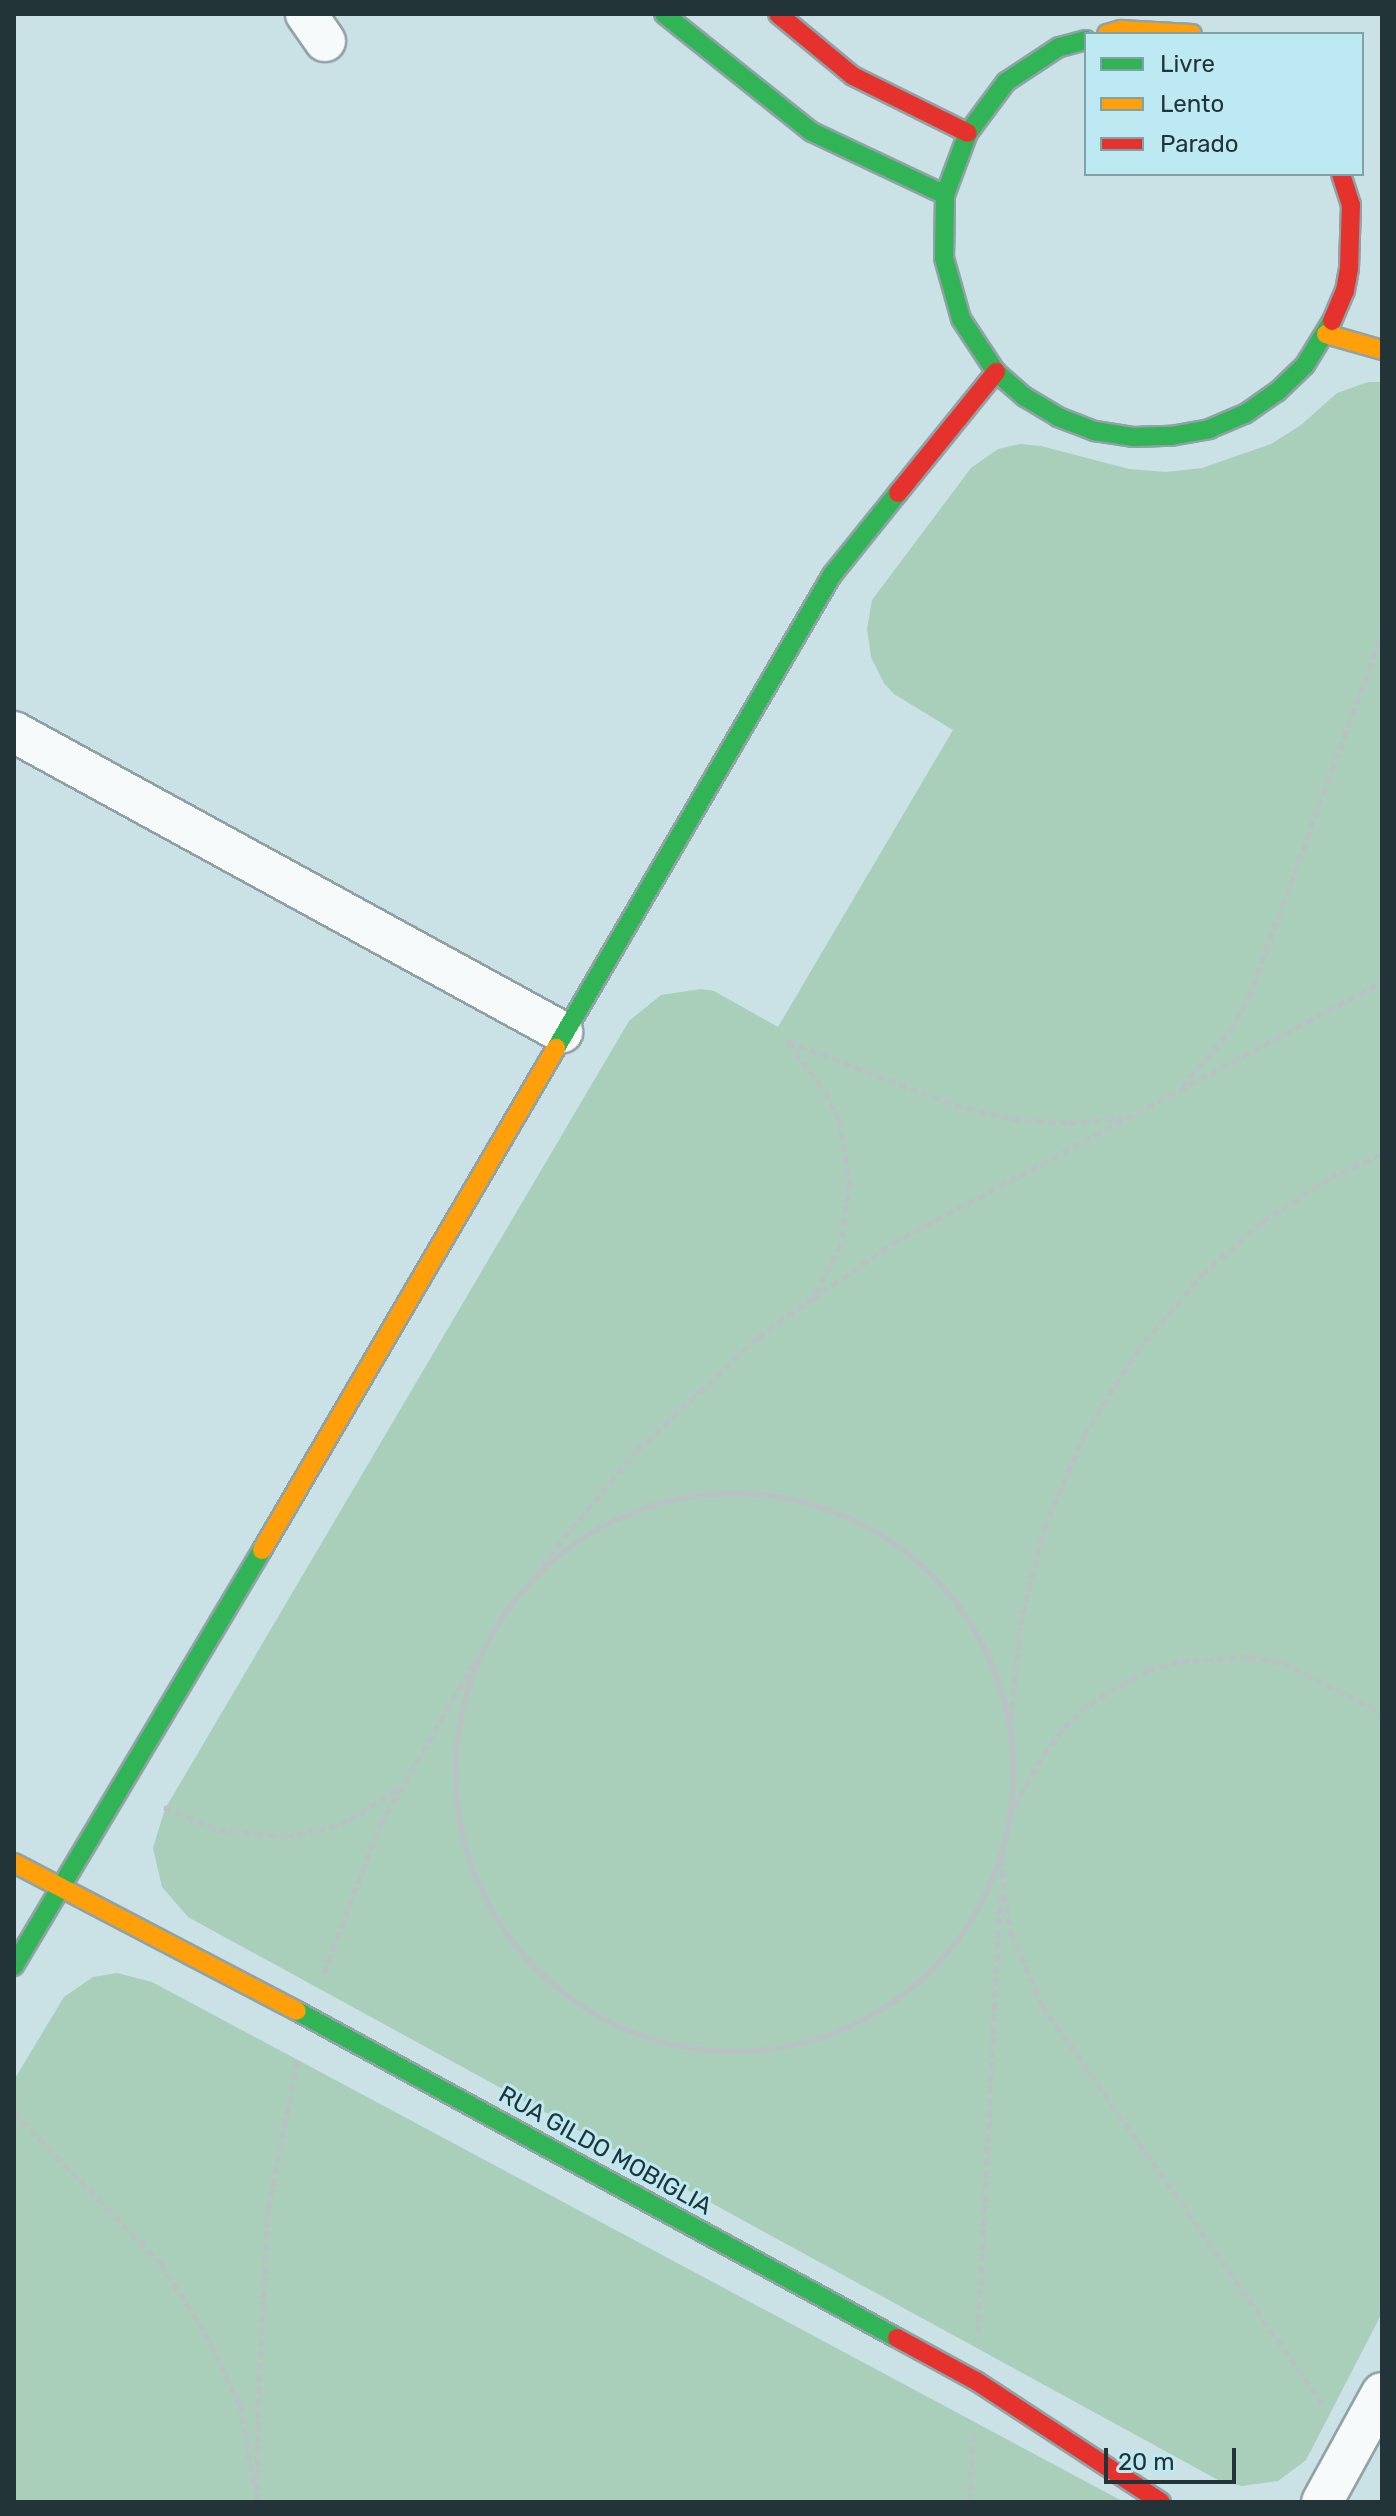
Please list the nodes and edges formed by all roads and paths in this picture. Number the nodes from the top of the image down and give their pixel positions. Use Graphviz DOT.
graph roads {
  1 [pos="664,14"];
  2 [pos="778,14"];
  3 [pos="1114,32"];
  4 [pos="1156,32"];
  5 [pos="1084,41"];
  6 [pos="968,133"];
  7 [pos="1342,176"];
  8 [pos="945,195"];
  9 [pos="1349,268"];
  10 [pos="1371,274"];
  11 [pos="1326,334"];
  12 [pos="1382,350"];
  13 [pos="996,372"];
  14 [pos="1382,634"];
  15 [pos="14,732"];
  16 [pos="1382,982"];
  17 [pos="562,1032"];
  18 [pos="1178,1091"];
  19 [pos="1127,1118"];
  20 [pos="1382,1154"];
  21 [pos="812,1299"];
  22 [pos="533,1577"];
  23 [pos="1382,1713"];
  24 [pos="1010,1725"];
  25 [pos="405,1783"];
  26 [pos="124,1787"];
  27 [pos="1012,1811"];
  28 [pos="1002,1855"];
  29 [pos="14,1863"];
  30 [pos="61,1889"];
  31 [pos="14,1966"];
  32 [pos="14,2112"];
  33 [pos="976,2381"];
  34 [pos="1382,2393"];
  35 [pos="1354,2447"];
  36 [pos="256,2498"];
  37 [pos="970,2502"];
  38 [pos="1161,2502"];
  39 [pos="1322,2502"];
  1 -- 8 [label="street"];
  2 -- 6 [label="street"];
  3 -- 4 [label="street"];
  5 -- 6 [label="street"];
  6 -- 8 [label="street"];
  7 -- 9 [label="street"];
  8 -- 13 [label="street"];
  9 -- 10 [label="street"];
  9 -- 11 [label="street"];
  11 -- 12 [label="street"];
  11 -- 13 [label="street"];
  13 -- 17 [label="street"];
  14 -- 18 [label="path"];
  15 -- 17 [label="street"];
  16 -- 18 [label="path"];
  17 -- 26 [label="street"];
  18 -- 19 [label="path"];
  19 -- 21 [label="path"];
  19 -- 21 [label="path"];
  20 -- 24 [label="path"];
  21 -- 22 [label="path"];
  22 -- 24 [label="path"];
  22 -- 28 [label="path"];
  23 -- 27 [label="path"];
  24 -- 27 [label="path"];
  25 -- 26 [label="path"];
  26 -- 30 [label="street"];
  27 -- 28 [label="path"];
  28 -- 33 [label="path"];
  28 -- 35 [label="path"];
  29 -- 30 [label="street, RUA GILDO MOBIGLIA"];
  30 -- 31 [label="street"];
  30 -- 33 [label="street, RUA GILDO MOBIGLIA"];
  32 -- 36 [label="path"];
  33 -- 37 [label="path"];
  33 -- 38 [label="street, RUA GILDO MOBIGLIA"];
  34 -- 35 [label="street"];
  35 -- 39 [label="street"];
}
